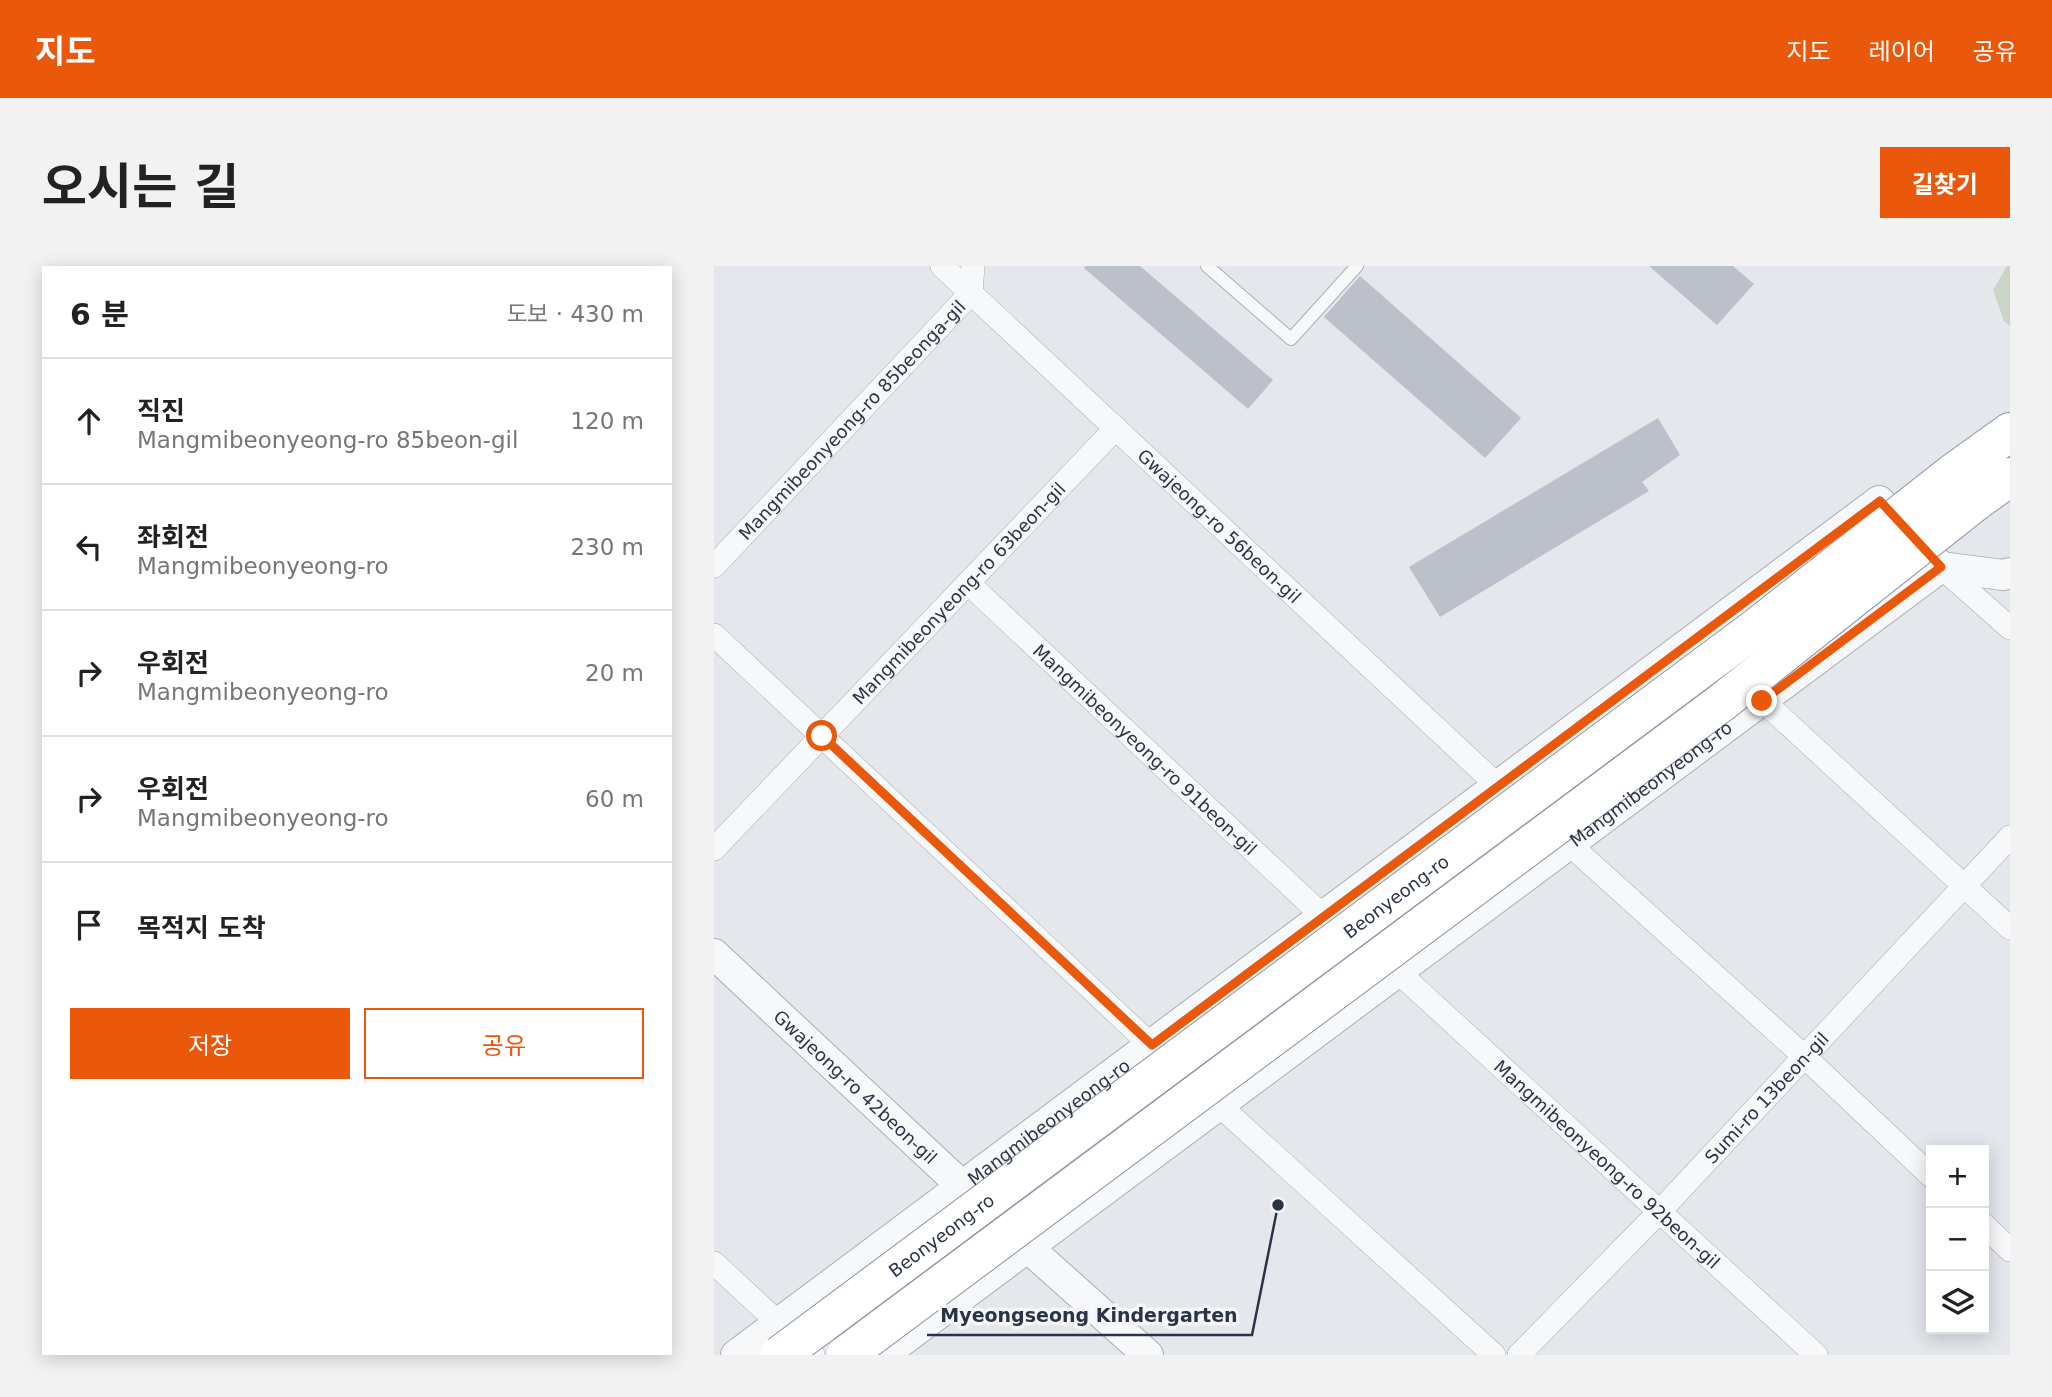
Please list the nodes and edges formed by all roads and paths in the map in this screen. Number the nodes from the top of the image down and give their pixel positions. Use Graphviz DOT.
graph roads {
  1 [pos="942,266"];
  2 [pos="973,266"];
  3 [pos="1208,266"];
  4 [pos="1357,266"];
  5 [pos="971,293"];
  6 [pos="1116,428"];
  7 [pos="2010,432"];
  8 [pos="2010,477"];
  9 [pos="1964,488"];
  10 [pos="714,566"];
  11 [pos="1941,567"];
  12 [pos="2010,573"];
  13 [pos="968,583"];
  14 [pos="2010,628"];
  15 [pos="714,635"];
  16 [pos="1762,701"];
  17 [pos="822,736"];
  18 [pos="1498,786"];
  19 [pos="2010,837"];
  20 [pos="1569,844"];
  21 [pos="714,849"];
  22 [pos="1965,886"];
  23 [pos="1323,916"];
  24 [pos="2010,928"];
  25 [pos="714,954"];
  26 [pos="1398,972"];
  27 [pos="1152,1045"];
  28 [pos="1805,1057"];
  29 [pos="1219,1105"];
  30 [pos="1926,1171"];
  31 [pos="962,1186"];
  32 [pos="1660,1211"];
  33 [pos="1989,1230"];
  34 [pos="1028,1248"];
  35 [pos="2010,1250"];
  36 [pos="714,1263"];
  37 [pos="779,1339"];
  38 [pos="736,1355"];
  39 [pos="813,1355"];
  40 [pos="846,1355"];
  41 [pos="883,1355"];
  42 [pos="1147,1355"];
  43 [pos="1494,1355"];
  44 [pos="1519,1355"];
  45 [pos="1816,1355"];
  1 -- 5 [label="street, Gwajeong-ro 56beon-gil"];
  2 -- 5 [label="street, Mangmibeonyeong-ro 85beonga-gil"];
  3 -- 4 [label="lane"];
  5 -- 6 [label="street, Gwajeong-ro 56beon-gil"];
  5 -- 10 [label="street, Mangmibeonyeong-ro 85beonga-gil"];
  6 -- 13 [label="street, Mangmibeonyeong-ro 63beon-gil"];
  6 -- 18 [label="street, Gwajeong-ro 56beon-gil"];
  7 -- 9 [label="highway, Beonyeong-ro"];
  8 -- 9 [label="highway, Beonyeong-ro"];
  9 -- 37 [label="highway, Beonyeong-ro, bridge"];
  9 -- 40 [label="highway, Beonyeong-ro, bridge"];
  11 -- 12 [label="street"];
  11 -- 14 [label="street"];
  11 -- 16 [label="street, Mangmibeonyeong-ro"];
  11 -- 18 [label="street, Mangmibeonyeong-ro"];
  13 -- 17 [label="street, Mangmibeonyeong-ro 63beon-gil"];
  13 -- 23 [label="street, Mangmibeonyeong-ro 91beon-gil"];
  15 -- 17 [label="street"];
  16 -- 20 [label="street, Mangmibeonyeong-ro"];
  16 -- 22 [label="street"];
  17 -- 21 [label="street, Mangmibeonyeong-ro 63beon-gil"];
  17 -- 27 [label="street"];
  18 -- 23 [label="street, Mangmibeonyeong-ro"];
  19 -- 22 [label="street, Sumi-ro 13beon-gil"];
  20 -- 26 [label="street, Mangmibeonyeong-ro"];
  20 -- 28 [label="street"];
  22 -- 24 [label="street"];
  22 -- 28 [label="street, Sumi-ro 13beon-gil"];
  23 -- 27 [label="street, Mangmibeonyeong-ro"];
  25 -- 31 [label="street, Gwajeong-ro 42beon-gil"];
  26 -- 29 [label="street, Mangmibeonyeong-ro"];
  26 -- 32 [label="street, Mangmibeonyeong-ro 92beon-gil"];
  27 -- 31 [label="street, Mangmibeonyeong-ro"];
  28 -- 30 [label="street"];
  28 -- 32 [label="street, Sumi-ro 13beon-gil"];
  29 -- 34 [label="street, Mangmibeonyeong-ro"];
  29 -- 43 [label="street"];
  31 -- 34 [label="street, Gwajeong-ro 42beon-gil"];
  31 -- 37 [label="street, Mangmibeonyeong-ro"];
  32 -- 44 [label="street, Sumi-ro 13beon-gil"];
  32 -- 45 [label="street, Mangmibeonyeong-ro 92beon-gil"];
  33 -- 35 [label="street"];
  34 -- 41 [label="street, Mangmibeonyeong-ro"];
  34 -- 42 [label="street, Gwajeong-ro 42beon-gil"];
  36 -- 37 [label="street"];
  37 -- 38 [label="street, Mangmibeonyeong-ro"];
  37 -- 39 [label="street"];
}
